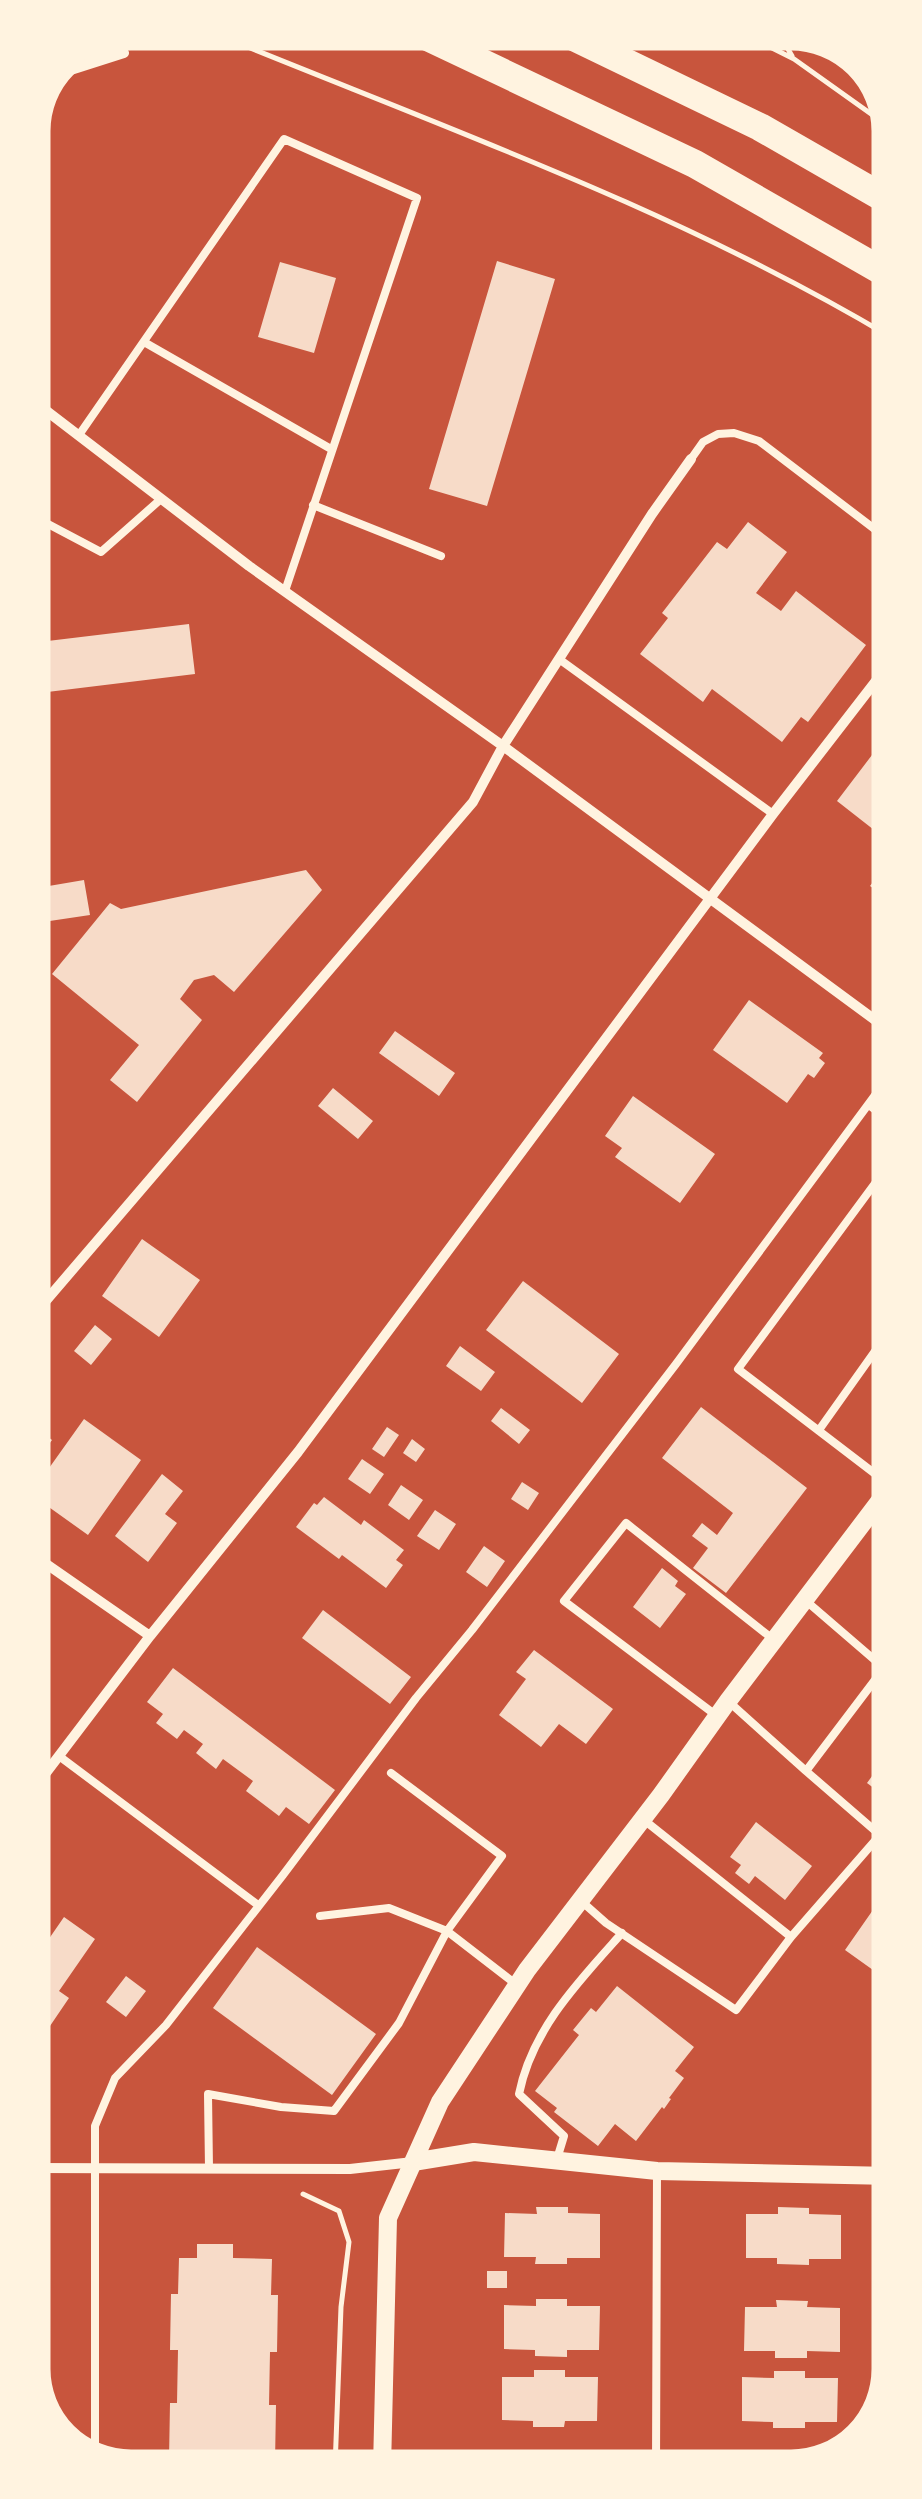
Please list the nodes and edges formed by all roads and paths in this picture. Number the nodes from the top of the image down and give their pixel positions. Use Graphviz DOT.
graph roads {
  1 [pos="251,48"];
  2 [pos="451,48"];
  3 [pos="598,48"];
  4 [pos="772,48"];
  5 [pos="788,48"];
  6 [pos="124,54"];
  7 [pos="794,59"];
  8 [pos="75,69"];
  9 [pos="873,115"];
  10 [pos="874,193"];
  11 [pos="874,266"];
  12 [pos="874,327"];
  13 [pos="144,342"];
  14 [pos="48,412"];
  15 [pos="79,435"];
  16 [pos="332,449"];
  17 [pos="691,459"];
  18 [pos="161,498"];
  19 [pos="313,504"];
  20 [pos="48,524"];
  21 [pos="874,529"];
  22 [pos="441,556"];
  23 [pos="284,591"];
  24 [pos="559,660"];
  25 [pos="874,683"];
  26 [pos="503,746"];
  27 [pos="773,814"];
  28 [pos="711,900"];
  29 [pos="874,1019"];
  30 [pos="874,1098"];
  31 [pos="869,1105"];
  32 [pos="874,1109"];
  33 [pos="874,1184"];
  34 [pos="48,1298"];
  35 [pos="874,1352"];
  36 [pos="818,1430"];
  37 [pos="874,1474"];
  38 [pos="874,1507"];
  39 [pos="48,1565"];
  40 [pos="805,1600"];
  41 [pos="150,1636"];
  42 [pos="774,1640"];
  43 [pos="874,1659"];
  44 [pos="874,1681"];
  45 [pos="722,1708"];
  46 [pos="59,1756"];
  47 [pos="48,1770"];
  48 [pos="806,1771"];
  49 [pos="391,1773"];
  50 [pos="642,1820"];
  51 [pos="874,1829"];
  52 [pos="874,1841"];
  53 [pos="580,1900"];
  54 [pos="258,1905"];
  55 [pos="320,1916"];
  56 [pos="447,1930"];
  57 [pos="622,1932"];
  58 [pos="792,1937"];
  59 [pos="517,1985"];
  60 [pos="557,2161"];
  61 [pos="413,2162"];
  62 [pos="48,2168"];
  63 [pos="96,2168"];
  64 [pos="209,2169"];
  65 [pos="657,2171"];
  66 [pos="874,2176"];
  67 [pos="302,2194"];
  68 [pos="94,2443"];
  69 [pos="335,2451"];
  70 [pos="382,2451"];
  71 [pos="656,2452"];
  1 -- 12 [label="path"];
  2 -- 11 [label="highway"];
  3 -- 10 [label="highway"];
  4 -- 7 [label="path"];
  5 -- 7 [label="path"];
  6 -- 8 [label="street"];
  7 -- 9 [label="path"];
  13 -- 15 [label="lane"];
  13 -- 16 [label="lane"];
  13 -- 16 [label="lane"];
  14 -- 15 [label="street"];
  15 -- 18 [label="street"];
  16 -- 19 [label="lane"];
  17 -- 21 [label="lane"];
  17 -- 24 [label="street"];
  18 -- 20 [label="lane"];
  18 -- 23 [label="street"];
  19 -- 22 [label="lane"];
  19 -- 23 [label="lane"];
  23 -- 26 [label="street"];
  24 -- 26 [label="street"];
  24 -- 27 [label="lane"];
  25 -- 27 [label="street"];
  26 -- 28 [label="street"];
  26 -- 34 [label="street"];
  27 -- 28 [label="street"];
  28 -- 29 [label="street"];
  28 -- 41 [label="street"];
  30 -- 31 [label="lane"];
  31 -- 32 [label="lane"];
  31 -- 54 [label="lane"];
  33 -- 36 [label="lane"];
  35 -- 36 [label="lane"];
  36 -- 37 [label="lane"];
  38 -- 40 [label="street"];
  39 -- 41 [label="street"];
  40 -- 42 [label="street"];
  40 -- 43 [label="lane"];
  41 -- 46 [label="street"];
  42 -- 45 [label="street"];
  42 -- 45 [label="lane"];
  44 -- 48 [label="lane"];
  45 -- 48 [label="lane"];
  45 -- 50 [label="street"];
  46 -- 47 [label="street"];
  46 -- 54 [label="lane"];
  48 -- 51 [label="lane"];
  49 -- 56 [label="lane"];
  50 -- 53 [label="street"];
  50 -- 58 [label="lane"];
  52 -- 58 [label="lane"];
  53 -- 57 [label="lane"];
  53 -- 59 [label="street"];
  54 -- 63 [label="lane"];
  55 -- 56 [label="lane"];
  56 -- 59 [label="lane"];
  56 -- 64 [label="lane"];
  57 -- 58 [label="lane"];
  57 -- 60 [label="lane"];
  59 -- 61 [label="street"];
  60 -- 61 [label="street"];
  60 -- 65 [label="street"];
  61 -- 64 [label="street"];
  61 -- 70 [label="street"];
  62 -- 63 [label="street"];
  63 -- 64 [label="street"];
  63 -- 68 [label="lane"];
  65 -- 66 [label="street"];
  65 -- 71 [label="lane"];
  67 -- 69 [label="path"];
}
